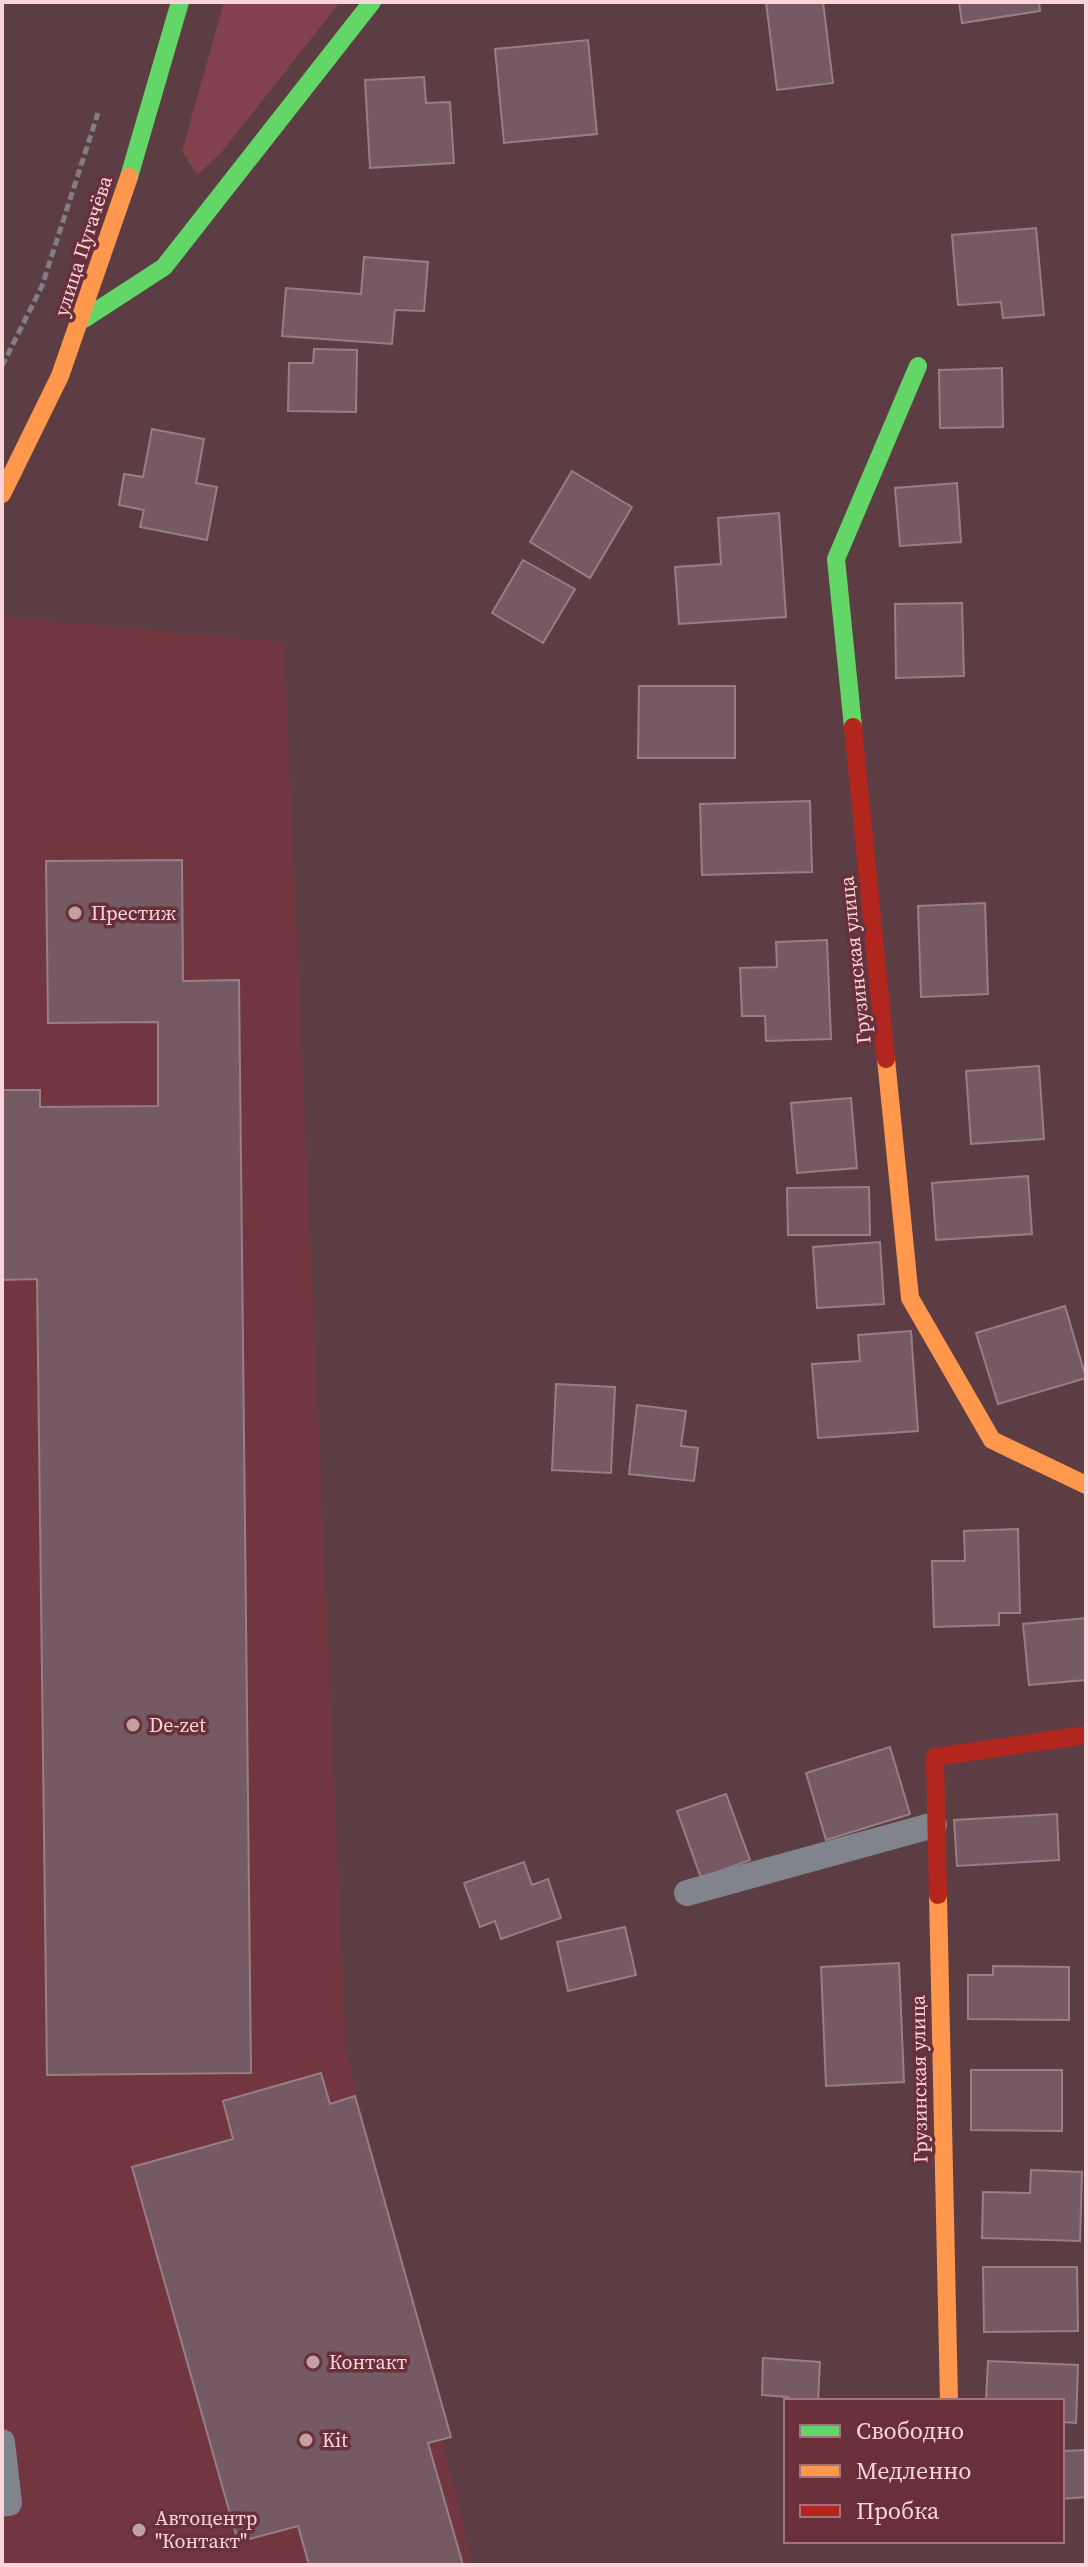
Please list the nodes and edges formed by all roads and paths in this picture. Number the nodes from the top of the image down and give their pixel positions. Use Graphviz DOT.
graph roads {
  1 [pos="180,2"];
  2 [pos="372,2"];
  3 [pos="100,105"];
  4 [pos="84,319"];
  5 [pos="2,366"];
  6 [pos="918,366"];
  7 [pos="2,494"];
  8 [pos="1086,1485"];
  9 [pos="1086,1735"];
  10 [pos="934,1825"];
  11 [pos="687,1893"];
  12 [pos="949,2399"];
  13 [pos="2,2442"];
  14 [pos="2,2504"];
  1 -- 4 [label="street, улица Пугачёва"];
  2 -- 4 [label="street"];
  3 -- 5 [label="path"];
  4 -- 7 [label="street, улица Пугачёва"];
  6 -- 8 [label="street, Грузинская улица"];
  9 -- 10 [label="street, Грузинская улица"];
  10 -- 11 [label="lane"];
  10 -- 12 [label="street, Грузинская улица"];
  13 -- 14 [label="lane"];
}
